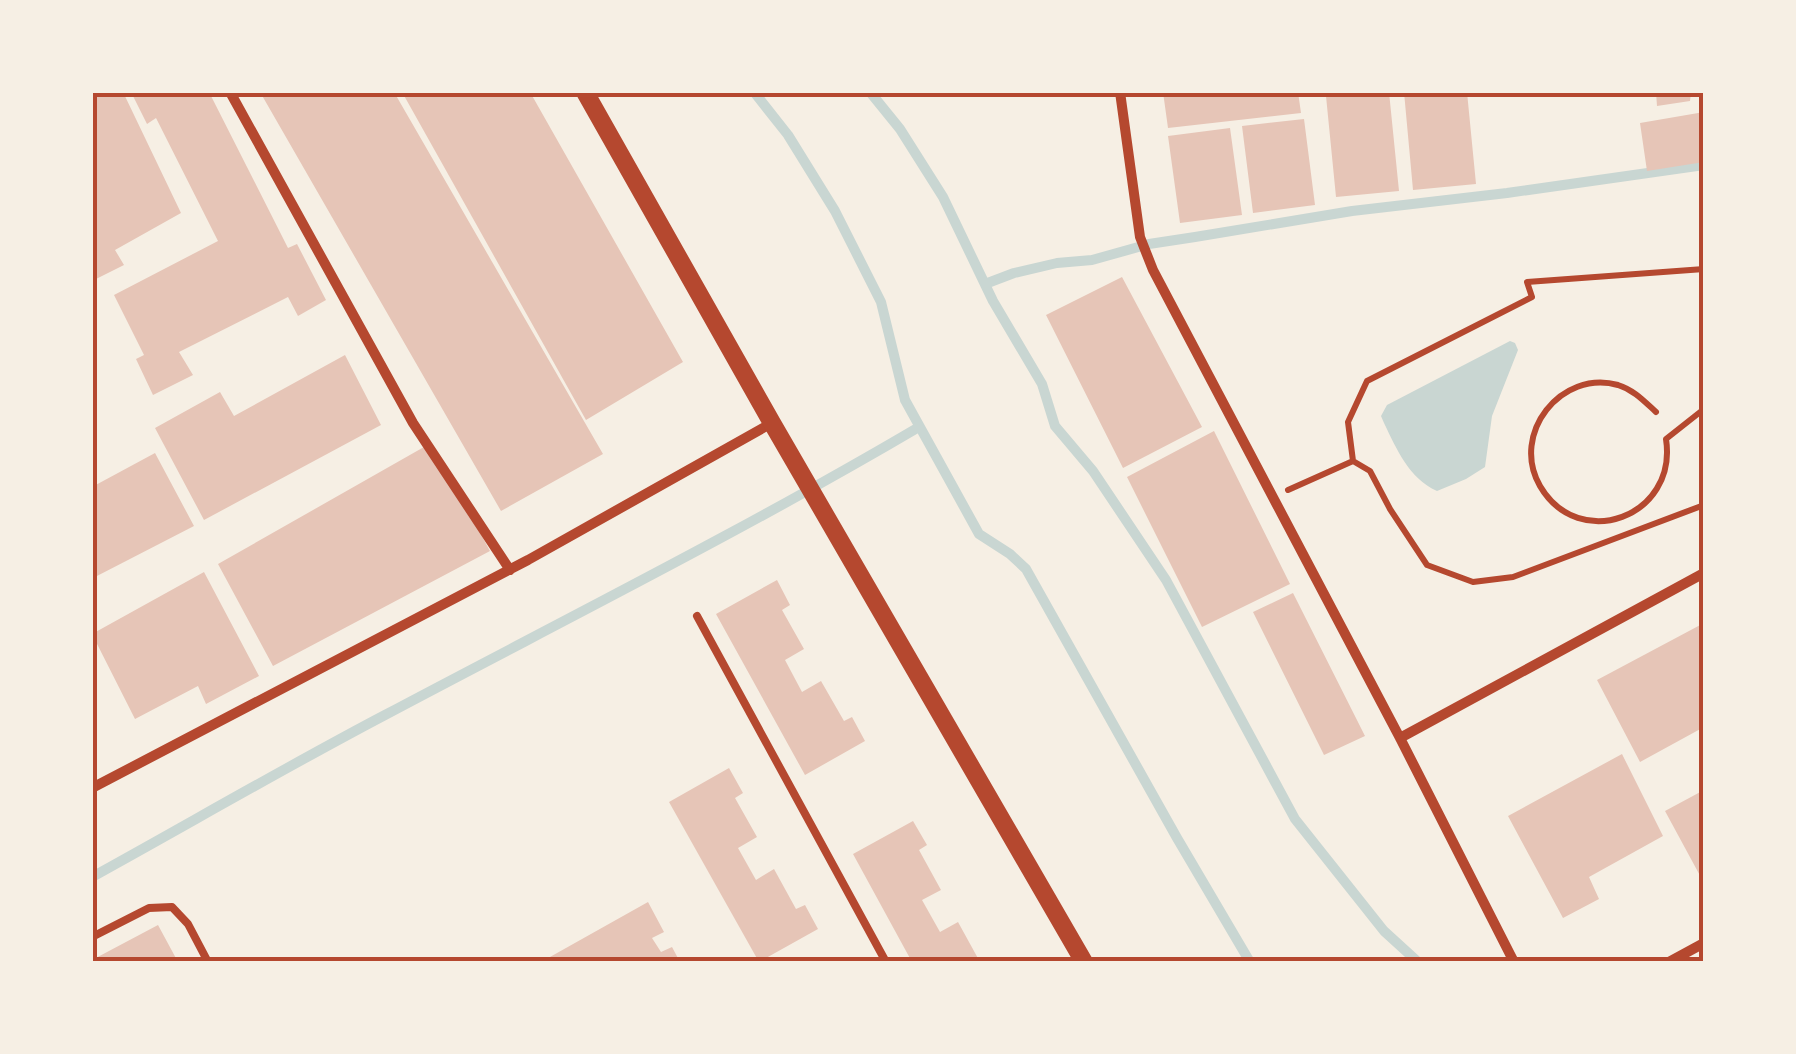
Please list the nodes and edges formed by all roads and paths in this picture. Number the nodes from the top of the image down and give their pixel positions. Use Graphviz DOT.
graph roads {
  1 [pos="230,92"];
  2 [pos="585,92"];
  3 [pos="1120,92"];
  4 [pos="1704,268"];
  5 [pos="1704,409"];
  6 [pos="1656,412"];
  7 [pos="772,423"];
  8 [pos="1353,460"];
  9 [pos="1272,496"];
  10 [pos="1704,505"];
  11 [pos="510,570"];
  12 [pos="1704,573"];
  13 [pos="698,616"];
  14 [pos="1400,738"];
  15 [pos="92,788"];
  16 [pos="92,938"];
  17 [pos="1704,943"];
  18 [pos="208,962"];
  19 [pos="886,962"];
  20 [pos="1084,962"];
  21 [pos="1514,962"];
  22 [pos="1669,962"];
  1 -- 11 [label="street"];
  2 -- 7 [label="street"];
  3 -- 9 [label="street"];
  4 -- 8 [label="path"];
  5 -- 6 [label="path"];
  7 -- 11 [label="street"];
  7 -- 20 [label="street"];
  8 -- 9 [label="path"];
  8 -- 10 [label="path"];
  9 -- 14 [label="street"];
  11 -- 15 [label="street"];
  12 -- 14 [label="street"];
  13 -- 19 [label="lane"];
  14 -- 21 [label="street"];
  16 -- 18 [label="lane"];
  17 -- 22 [label="street"];
}
